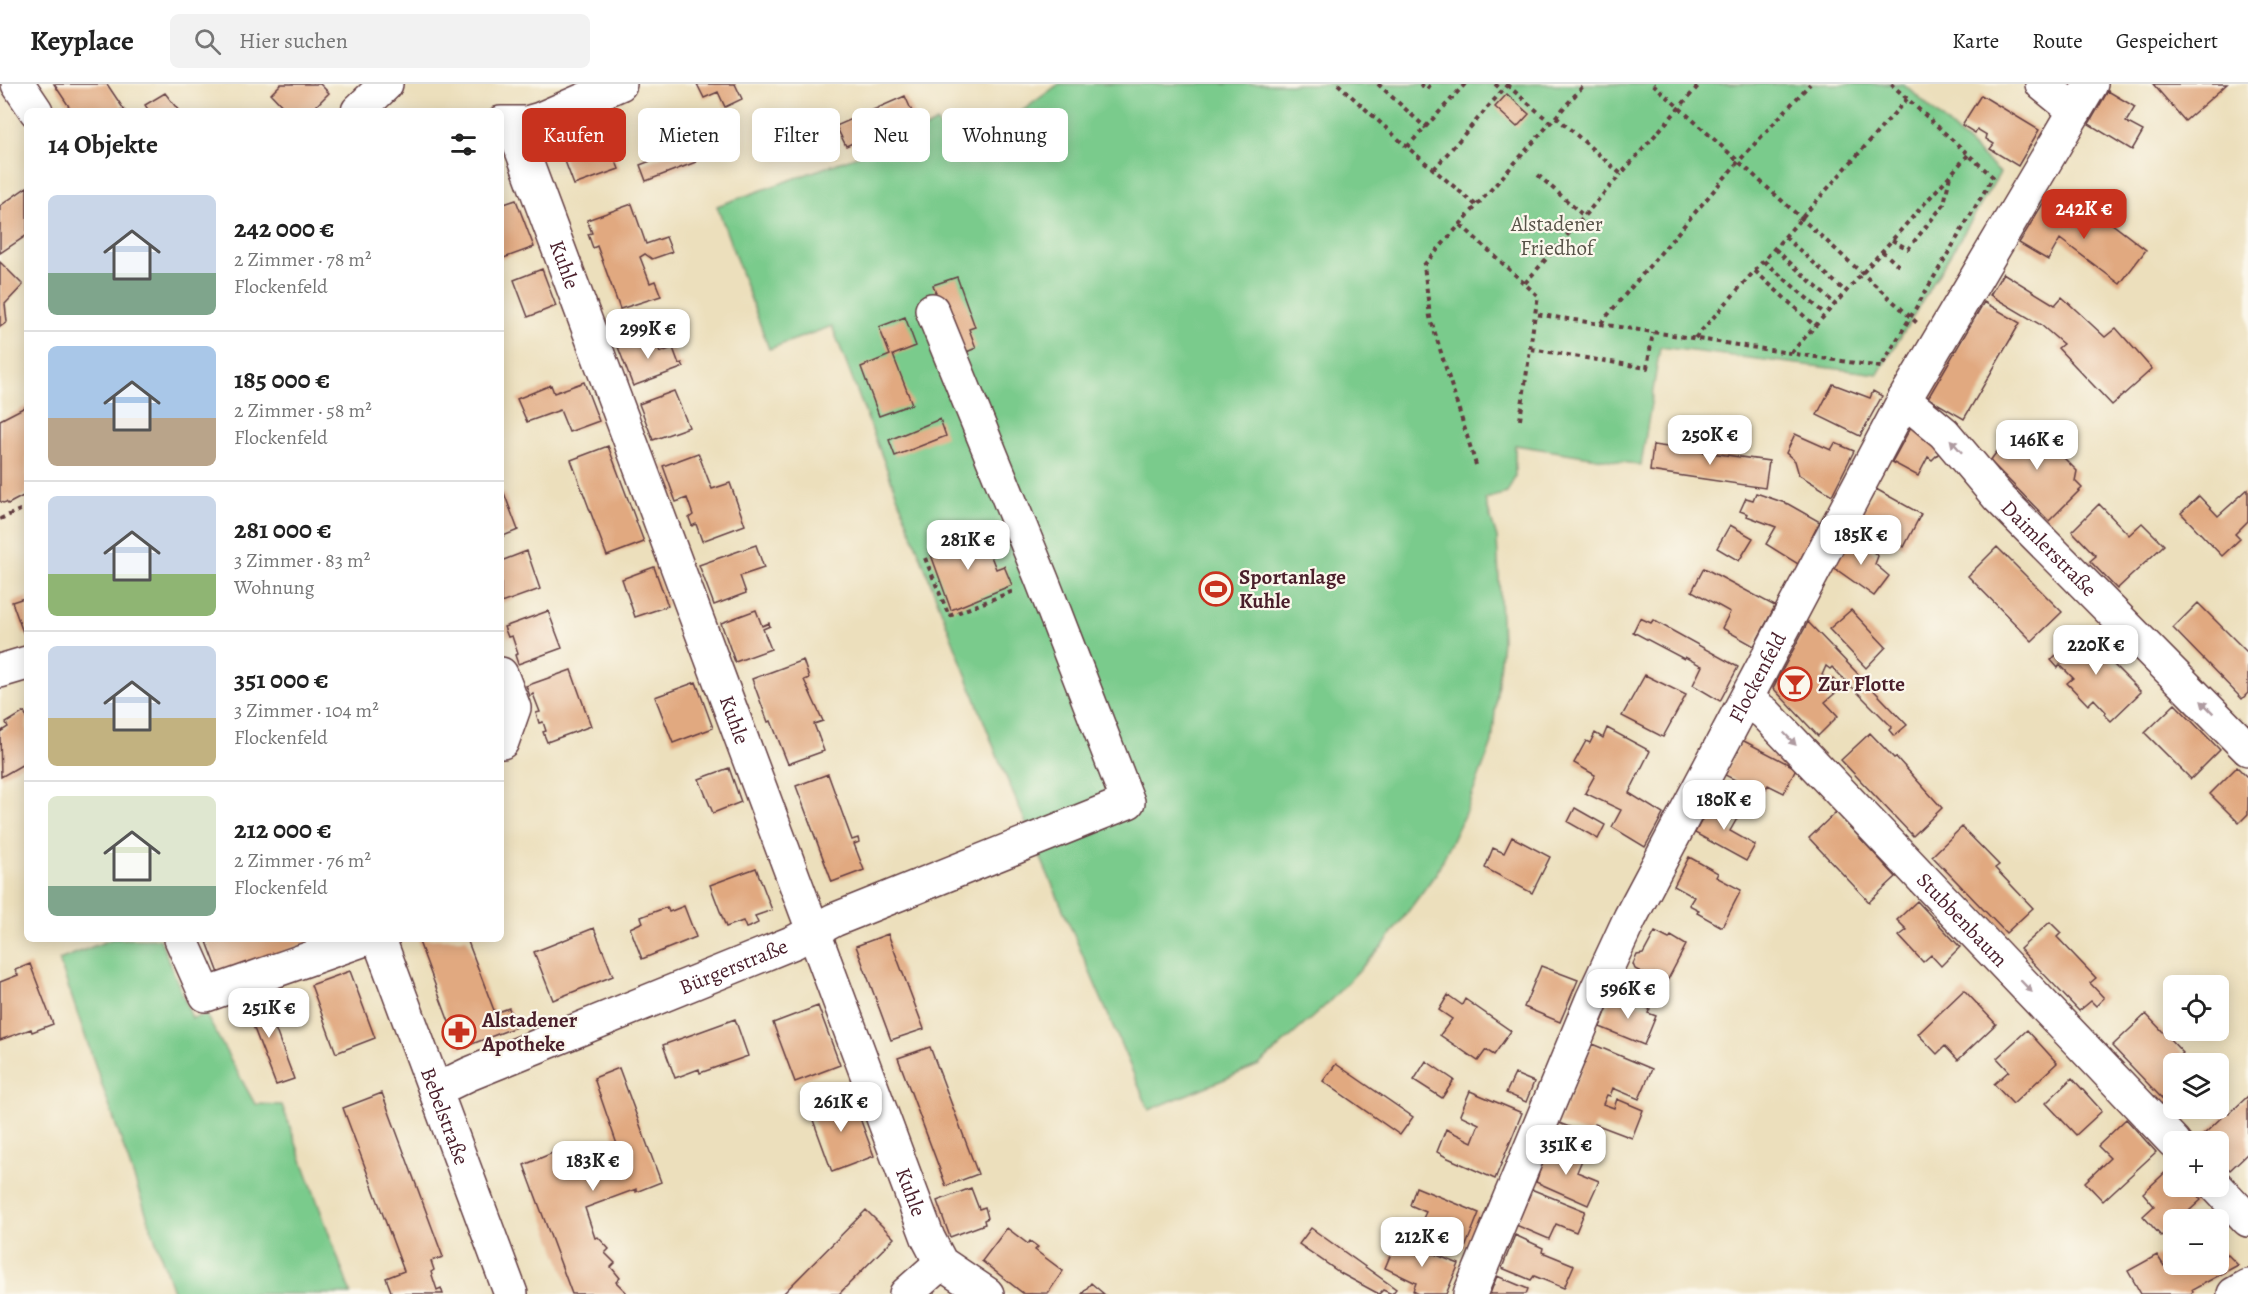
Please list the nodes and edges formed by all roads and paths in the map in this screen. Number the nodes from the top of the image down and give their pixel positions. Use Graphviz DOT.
graph roads {
  1 [pos="18,84"];
  2 [pos="620,84"];
  3 [pos="1338,84"];
  4 [pos="1378,84"];
  5 [pos="1420,84"];
  6 [pos="1431,84"];
  7 [pos="1465,84"];
  8 [pos="1495,84"];
  9 [pos="1585,84"];
  10 [pos="1653,84"];
  11 [pos="1700,84"];
  12 [pos="1810,84"];
  13 [pos="1891,84"];
  14 [pos="2042,84"];
  15 [pos="2091,84"];
  16 [pos="1507,85"];
  17 [pos="1502,90"];
  18 [pos="1907,99"];
  19 [pos="34,108"];
  20 [pos="1678,108"];
  21 [pos="2075,111"];
  22 [pos="1556,117"];
  23 [pos="1551,123"];
  24 [pos="506,124"];
  25 [pos="1426,128"];
  26 [pos="1407,147"];
  27 [pos="1968,155"];
  28 [pos="1738,162"];
  29 [pos="1434,169"];
  30 [pos="1621,174"];
  31 [pos="1538,175"];
  32 [pos="1950,175"];
  33 [pos="1478,206"];
  34 [pos="1584,216"];
  35 [pos="1801,219"];
  36 [pos="1461,225"];
  37 [pos="1785,237"];
  38 [pos="1892,240"];
  39 [pos="1775,249"];
  40 [pos="1882,251"];
  41 [pos="1764,261"];
  42 [pos="1900,267"];
  43 [pos="1755,271"];
  44 [pos="1861,273"];
  45 [pos="1525,283"];
  46 [pos="1845,291"];
  47 [pos="1834,303"];
  48 [pos="932,310"];
  49 [pos="1535,314"];
  50 [pos="1825,314"];
  51 [pos="1910,317"];
  52 [pos="1601,324"];
  53 [pos="1815,326"];
  54 [pos="1653,332"];
  55 [pos="1695,338"];
  56 [pos="1938,341"];
  57 [pos="1531,349"];
  58 [pos="1791,353"];
  59 [pos="1904,400"];
  60 [pos="1520,420"];
  61 [pos="1476,465"];
  62 [pos="24,508"];
  63 [pos="0,519"];
  64 [pos="925,558"];
  65 [pos="1042,580"];
  66 [pos="24,664"];
  67 [pos="0,670"];
  68 [pos="504,682"];
  69 [pos="1747,700"];
  70 [pos="504,736"];
  71 [pos="2248,749"];
  72 [pos="813,930"];
  73 [pos="182,942"];
  74 [pos="356,942"];
  75 [pos="380,942"];
  76 [pos="436,1090"];
  77 [pos="2164,1131"];
  78 [pos="2227,1197"];
  79 [pos="2248,1220"];
  80 [pos="941,1263"];
  81 [pos="2248,1286"];
  82 [pos="511,1294"];
  83 [pos="906,1294"];
  84 [pos="987,1294"];
  85 [pos="1470,1294"];
  86 [pos="2234,1294"];
  1 -- 19 [label="street"];
  2 -- 24 [label="street"];
  3 -- 26 [label="path"];
  4 -- 25 [label="path"];
  5 -- 6 [label="path"];
  7 -- 25 [label="path"];
  8 -- 17 [label="path"];
  9 -- 22 [label="path"];
  10 -- 20 [label="path"];
  11 -- 20 [label="path"];
  12 -- 28 [label="path"];
  13 -- 18 [label="path"];
  14 -- 21 [label="street"];
  15 -- 21 [label="street, Flockenfeld"];
  16 -- 17 [label="path"];
  16 -- 23 [label="path"];
  17 -- 29 [label="path"];
  18 -- 27 [label="path"];
  18 -- 35 [label="path"];
  20 -- 28 [label="path"];
  20 -- 30 [label="path"];
  21 -- 56 [label="street, Flockenfeld"];
  22 -- 23 [label="path"];
  22 -- 30 [label="path"];
  23 -- 33 [label="path"];
  24 -- 72 [label="street, Kuhle"];
  25 -- 26 [label="path"];
  26 -- 29 [label="path"];
  27 -- 32 [label="path"];
  27 -- 51 [label="path"];
  28 -- 35 [label="path"];
  28 -- 52 [label="path"];
  29 -- 33 [label="path"];
  30 -- 34 [label="path"];
  31 -- 34 [label="path"];
  32 -- 38 [label="path"];
  32 -- 38 [label="path"];
  33 -- 36 [label="path"];
  34 -- 45 [label="path"];
  35 -- 37 [label="path"];
  35 -- 44 [label="path"];
  36 -- 45 [label="path"];
  36 -- 61 [label="path"];
  37 -- 39 [label="path"];
  37 -- 46 [label="path"];
  38 -- 40 [label="path"];
  39 -- 41 [label="path"];
  39 -- 47 [label="path"];
  40 -- 42 [label="path"];
  40 -- 44 [label="path"];
  41 -- 43 [label="path"];
  41 -- 50 [label="path"];
  43 -- 53 [label="path"];
  43 -- 55 [label="path"];
  44 -- 46 [label="path"];
  44 -- 51 [label="path"];
  45 -- 49 [label="path"];
  46 -- 47 [label="path"];
  47 -- 50 [label="path"];
  48 -- 65 [label="street"];
  49 -- 52 [label="path"];
  49 -- 57 [label="path"];
  50 -- 53 [label="path"];
  51 -- 56 [label="path"];
  51 -- 58 [label="path"];
  52 -- 54 [label="path"];
  53 -- 58 [label="path"];
  54 -- 55 [label="path"];
  54 -- 57 [label="path"];
  55 -- 58 [label="path"];
  56 -- 59 [label="street, Flockenfeld"];
  57 -- 60 [label="path"];
  59 -- 69 [label="street, Flockenfeld"];
  71 -- 59 [label="street, Daimlerstraße, one-way"];
  62 -- 63 [label="path"];
  64 -- 65 [label="path"];
  65 -- 72 [label="street, Bürgerstraße"];
  66 -- 67 [label="street"];
  68 -- 70 [label="street"];
  69 -- 77 [label="street, Stubbenbaum, one-way"];
  69 -- 85 [label="street, Flockenfeld"];
  72 -- 76 [label="street, Bürgerstraße"];
  72 -- 80 [label="street, Kuhle"];
  73 -- 74 [label="street"];
  75 -- 76 [label="street, Bebelstraße"];
  76 -- 82 [label="street, Bebelstraße"];
  78 -- 79 [label="street"];
  80 -- 83 [label="street"];
  80 -- 84 [label="street, Kuhle"];
  81 -- 86 [label="street"];
}
